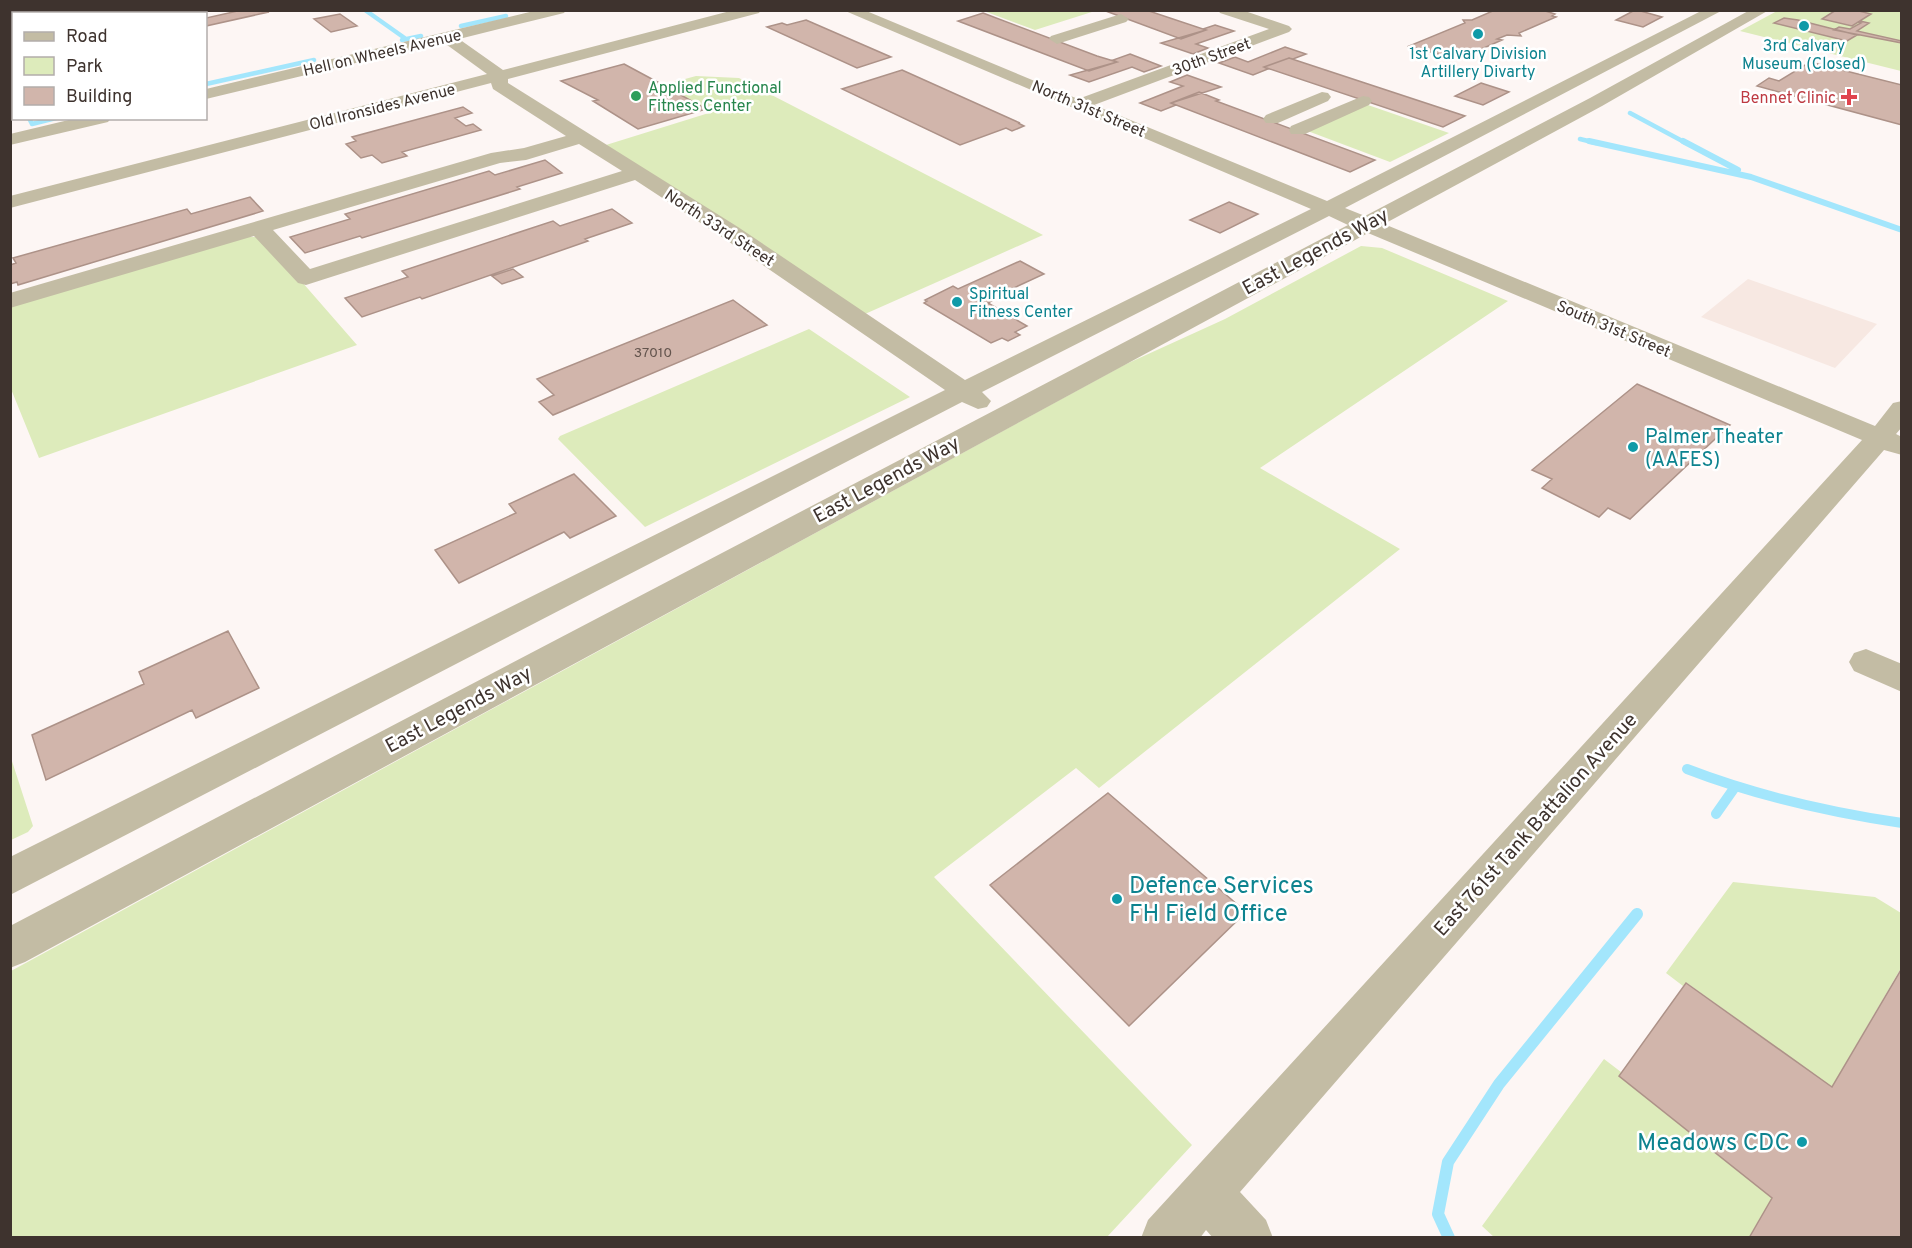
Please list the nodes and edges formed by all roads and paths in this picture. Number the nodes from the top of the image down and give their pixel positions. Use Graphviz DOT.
graph roads {
  1 [pos="559,10"];
  2 [pos="754,10"];
  3 [pos="850,10"];
  4 [pos="1225,10"];
  5 [pos="1716,10"];
  6 [pos="1762,10"];
  7 [pos="1100,11"];
  8 [pos="1121,19"];
  9 [pos="1062,23"];
  10 [pos="1083,31"];
  11 [pos="446,37"];
  12 [pos="1104,38"];
  13 [pos="501,75"];
  14 [pos="1335,92"];
  15 [pos="1558,92"];
  16 [pos="207,94"];
  17 [pos="1362,101"];
  18 [pos="1080,104"];
  19 [pos="1297,108"];
  20 [pos="1581,109"];
  21 [pos="1269,110"];
  22 [pos="1324,118"];
  23 [pos="94,120"];
  24 [pos="1298,130"];
  25 [pos="581,137"];
  26 [pos="10,140"];
  27 [pos="637,173"];
  28 [pos="10,202"];
  29 [pos="1328,209"];
  30 [pos="1365,224"];
  31 [pos="259,228"];
  32 [pos="10,302"];
  33 [pos="963,391"];
  34 [pos="1002,417"];
  35 [pos="1894,431"];
  36 [pos="1866,662"];
  37 [pos="1902,679"];
  38 [pos="10,877"];
  39 [pos="10,948"];
  40 [pos="1206,1193"];
  41 [pos="1166,1238"];
  42 [pos="1248,1238"];
  1 -- 11 [label="street, Hell on Wheels Avenue"];
  2 -- 13 [label="street, Old Ironsides Avenue"];
  3 -- 18 [label="street, North 31st Street"];
  4 -- 18 [label="street, 30th Street"];
  5 -- 15 [label="street, East Legends Way"];
  6 -- 20 [label="street, East Legends Way"];
  7 -- 9 [label="street"];
  8 -- 10 [label="street"];
  9 -- 10 [label="street"];
  9 -- 10 [label="street"];
  10 -- 12 [label="street"];
  11 -- 13 [label="street, North 33rd Street"];
  11 -- 16 [label="street, Hell on Wheels Avenue"];
  13 -- 25 [label="street, North 33rd Street"];
  13 -- 28 [label="street, Old Ironsides Avenue"];
  14 -- 19 [label="street"];
  15 -- 20 [label="street"];
  15 -- 29 [label="street, East Legends Way"];
  17 -- 22 [label="street"];
  18 -- 29 [label="street, North 31st Street"];
  19 -- 21 [label="street"];
  19 -- 22 [label="street"];
  20 -- 30 [label="street, East Legends Way"];
  22 -- 24 [label="street"];
  23 -- 26 [label="street"];
  25 -- 27 [label="street, North 33rd Street"];
  25 -- 31 [label="street"];
  27 -- 31 [label="street"];
  27 -- 33 [label="street, North 33rd Street"];
  29 -- 30 [label="street, South 31st Street"];
  29 -- 33 [label="street, East Legends Way"];
  30 -- 34 [label="street, East Legends Way"];
  30 -- 35 [label="street, South 31st Street"];
  31 -- 32 [label="street"];
  33 -- 34 [label="street, North 33rd Street"];
  33 -- 38 [label="street, East Legends Way"];
  34 -- 39 [label="street, East Legends Way"];
  35 -- 40 [label="street, East 761st Tank Battalion Avenue"];
  36 -- 37 [label="street"];
  40 -- 41 [label="street, East 761st Tank Battalion Avenue"];
  40 -- 42 [label="street"];
}
